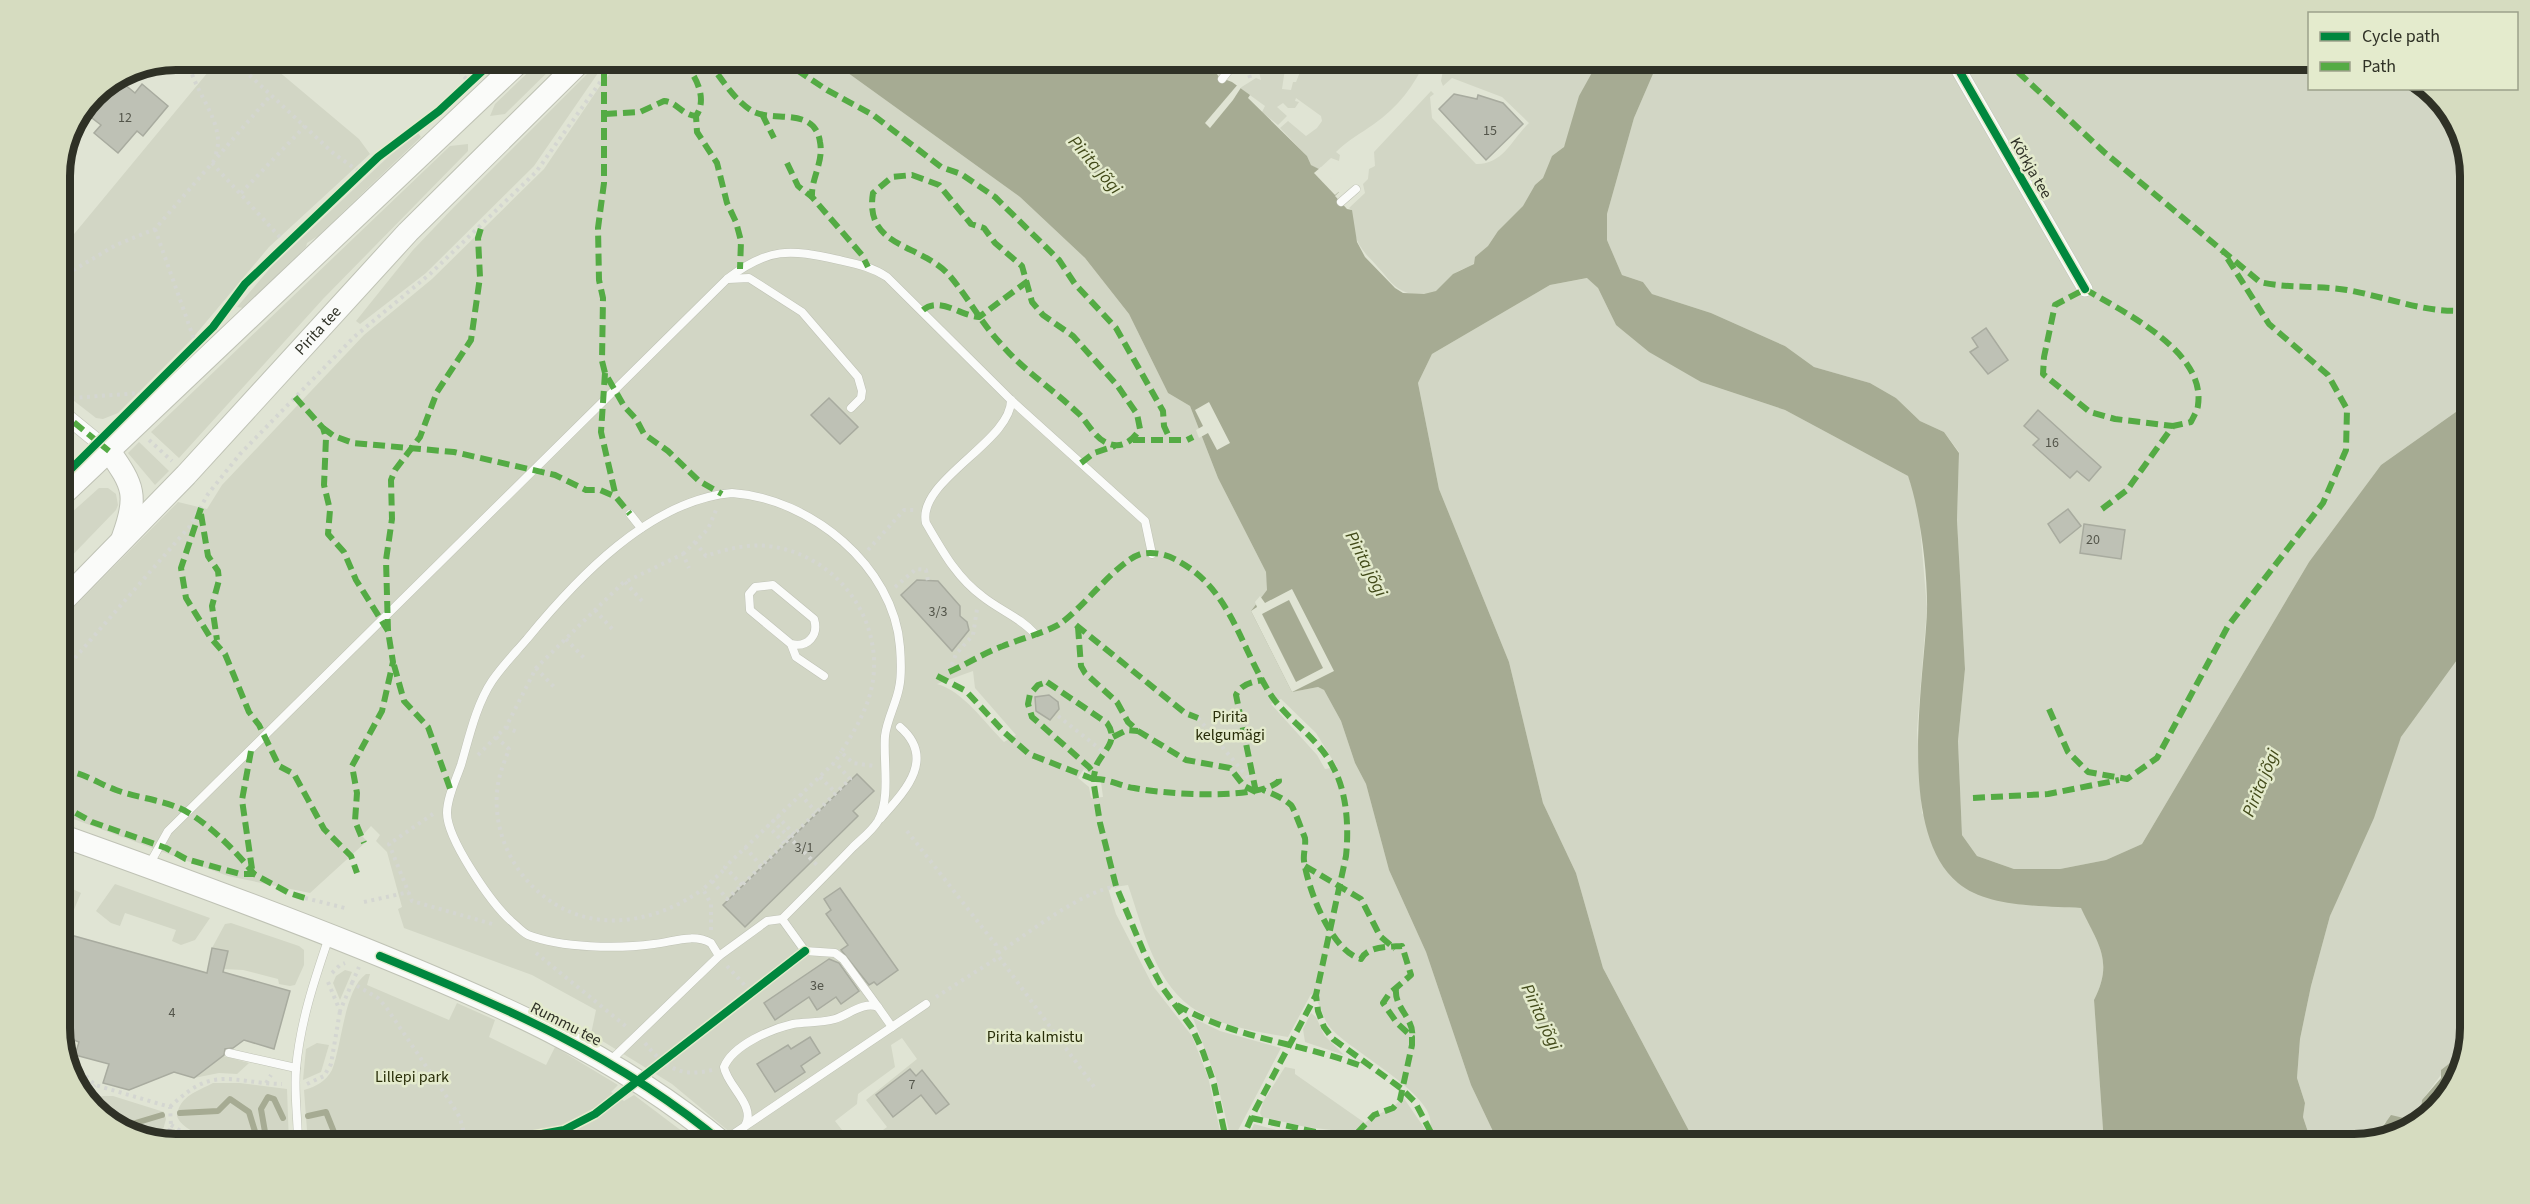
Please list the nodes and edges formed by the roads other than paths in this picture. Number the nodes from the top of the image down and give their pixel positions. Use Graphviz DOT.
graph roads {
  1 [pos="510,70"];
  2 [pos="572,70"];
  3 [pos="1229,70"];
  4 [pos="1959,70"];
  5 [pos="1222,79"];
  6 [pos="1356,189"];
  7 [pos="1341,202"];
  8 [pos="727,279"];
  9 [pos="2085,289"];
  10 [pos="1011,400"];
  11 [pos="851,408"];
  12 [pos="71,413"];
  13 [pos="109,452"];
  14 [pos="71,487"];
  15 [pos="630,514"];
  16 [pos="641,528"];
  17 [pos="120,544"];
  18 [pos="1152,554"];
  19 [pos="71,593"];
  20 [pos="1035,634"];
  21 [pos="791,644"];
  22 [pos="824,676"];
  23 [pos="900,727"];
  24 [pos="878,822"];
  25 [pos="71,838"];
  26 [pos="148,867"];
  27 [pos="782,918"];
  28 [pos="330,936"];
  29 [pos="719,956"];
  30 [pos="926,1004"];
  31 [pos="878,1008"];
  32 [pos="892,1027"];
  33 [pos="229,1053"];
  34 [pos="610,1061"];
  35 [pos="296,1068"];
  36 [pos="745,1126"];
  37 [pos="298,1134"];
  38 [pos="710,1134"];
  39 [pos="734,1134"];
  1 -- 13 [label="main road"];
  2 -- 17 [label="main road, Pirita tee"];
  3 -- 5 [label="lane"];
  4 -- 9 [label="street, Kõrkja tee"];
  6 -- 7 [label="lane"];
  8 -- 10 [label="lane"];
  8 -- 11 [label="lane"];
  8 -- 26 [label="lane"];
  10 -- 18 [label="lane"];
  10 -- 20 [label="lane"];
  12 -- 13 [label="street"];
  13 -- 14 [label="main road"];
  13 -- 17 [label="main road"];
  15 -- 16 [label="lane"];
  16 -- 24 [label="lane"];
  16 -- 29 [label="lane"];
  17 -- 19 [label="main road, Pirita tee"];
  21 -- 21 [label="lane"];
  21 -- 22 [label="lane"];
  23 -- 24 [label="lane"];
  24 -- 27 [label="lane"];
  25 -- 26 [label="main road, Rummu tee"];
  26 -- 28 [label="main road, Rummu tee"];
  27 -- 29 [label="lane"];
  27 -- 31 [label="lane"];
  28 -- 34 [label="main road, Rummu tee"];
  28 -- 35 [label="lane"];
  29 -- 34 [label="lane"];
  30 -- 32 [label="lane"];
  31 -- 32 [label="lane"];
  31 -- 36 [label="lane"];
  32 -- 36 [label="lane"];
  33 -- 35 [label="lane"];
  34 -- 38 [label="main road, Rummu tee"];
  35 -- 37 [label="lane"];
  36 -- 39 [label="lane"];
}
